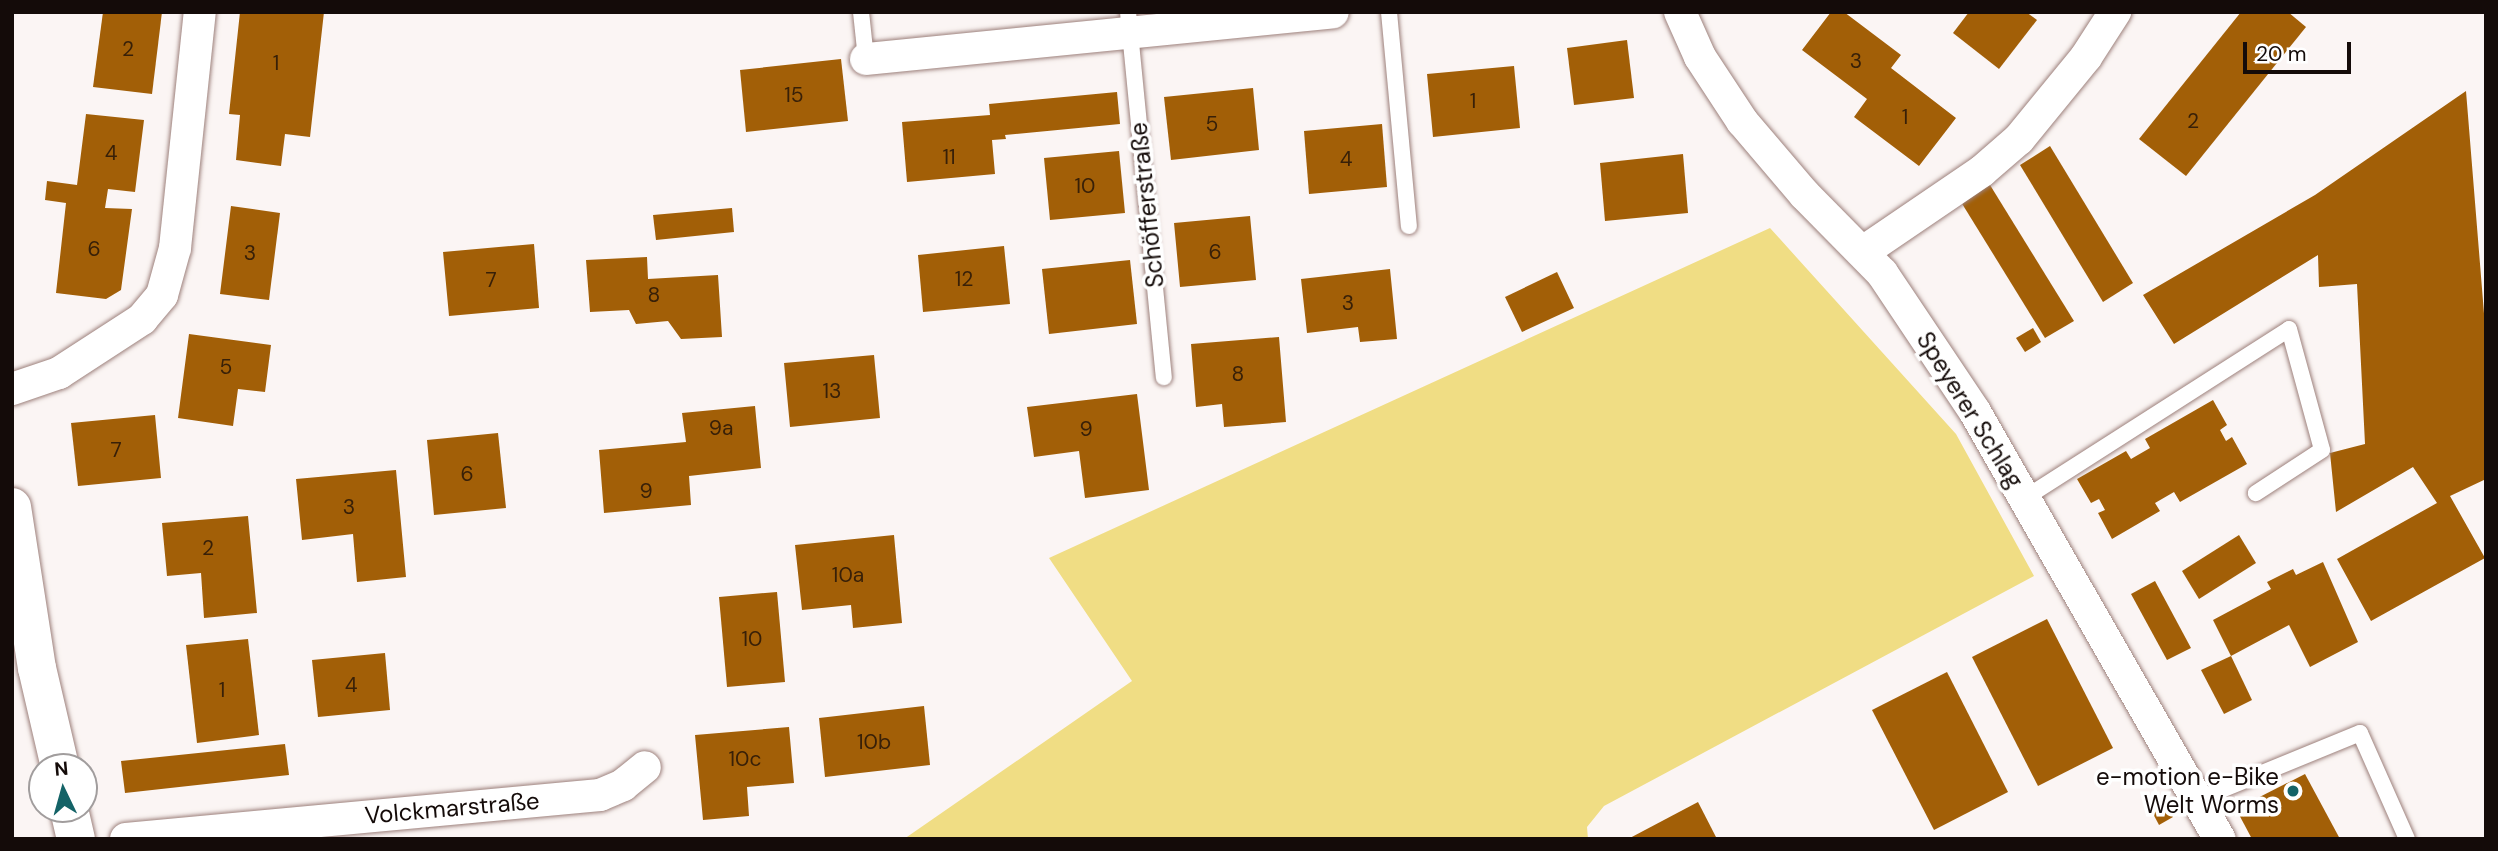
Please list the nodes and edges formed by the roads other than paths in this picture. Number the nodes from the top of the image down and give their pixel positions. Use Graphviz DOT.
graph roads {
  1 [pos="200,12"];
  2 [pos="861,12"];
  3 [pos="1333,12"];
  4 [pos="1389,12"];
  5 [pos="1680,12"];
  6 [pos="2115,12"];
  7 [pos="1129,23"];
  8 [pos="866,59"];
  9 [pos="1409,226"];
  10 [pos="1863,252"];
  11 [pos="1164,377"];
  12 [pos="12,389"];
  13 [pos="2256,493"];
  14 [pos="2025,498"];
  15 [pos="12,507"];
  16 [pos="57,753"];
  17 [pos="645,767"];
  18 [pos="2199,799"];
  19 [pos="126,839"];
  20 [pos="2220,839"];
  21 [pos="2407,839"];
  1 -- 12 [label="street"];
  2 -- 8 [label="lane"];
  3 -- 7 [label="street"];
  4 -- 9 [label="lane"];
  5 -- 10 [label="street, Speyerer Schlag"];
  6 -- 10 [label="street"];
  7 -- 8 [label="street"];
  7 -- 11 [label="lane, Schöfferstraße"];
  10 -- 14 [label="street, Speyerer Schlag"];
  13 -- 14 [label="lane"];
  14 -- 18 [label="street, Speyerer Schlag"];
  15 -- 16 [label="street"];
  17 -- 19 [label="street, Volckmarstraße"];
  18 -- 20 [label="street, Speyerer Schlag"];
  18 -- 21 [label="lane"];
}
